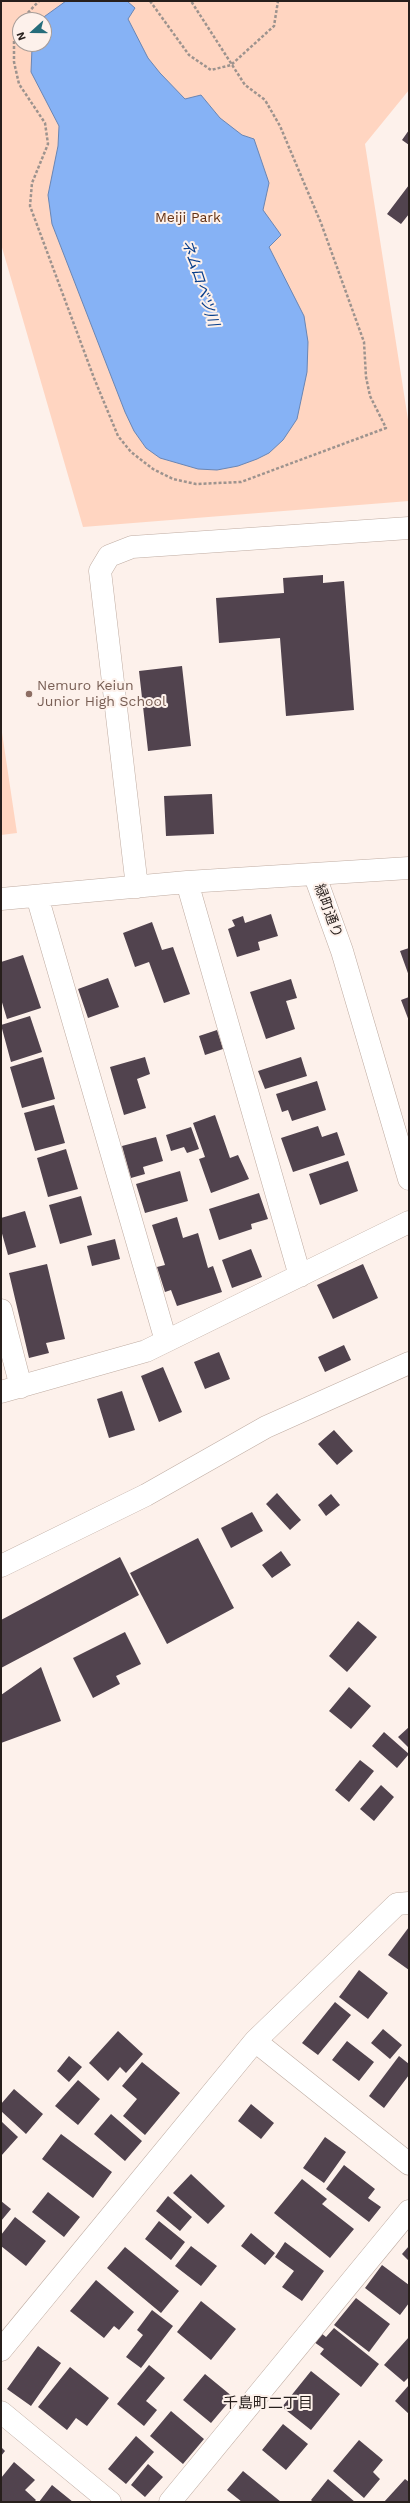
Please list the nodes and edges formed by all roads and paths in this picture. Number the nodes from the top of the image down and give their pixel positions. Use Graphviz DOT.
graph roads {
  1 [pos="39,1"];
  2 [pos="150,1"];
  3 [pos="191,1"];
  4 [pos="278,1"];
  5 [pos="29,12"];
  6 [pos="14,52"];
  7 [pos="231,65"];
  8 [pos="409,528"];
  9 [pos="409,868"];
  10 [pos="315,876"];
  11 [pos="187,882"];
  12 [pos="137,887"];
  13 [pos="37,896"];
  14 [pos="1,899"];
  15 [pos="409,1179"];
  16 [pos="409,1222"];
  17 [pos="300,1276"];
  18 [pos="1,1310"];
  19 [pos="166,1341"];
  20 [pos="408,1367"];
  21 [pos="11,1390"];
  22 [pos="1,1566"];
  23 [pos="409,1903"];
  24 [pos="255,2041"];
  25 [pos="409,2164"];
  26 [pos="409,2211"];
  27 [pos="1,2350"];
  28 [pos="1,2412"];
  29 [pos="110,2502"];
  30 [pos="170,2502"];
  1 -- 5 [label="path"];
  2 -- 7 [label="path"];
  3 -- 7 [label="path"];
  4 -- 7 [label="path"];
  6 -- 7 [label="path"];
  8 -- 12 [label="street"];
  9 -- 10 [label="street"];
  10 -- 11 [label="street, 緑町通り"];
  10 -- 15 [label="street, 緑町通り"];
  11 -- 12 [label="street, 緑町通り"];
  11 -- 17 [label="street"];
  12 -- 13 [label="street, 緑町通り"];
  13 -- 14 [label="street, 緑町通り"];
  13 -- 19 [label="street"];
  16 -- 17 [label="street"];
  17 -- 19 [label="street"];
  18 -- 21 [label="street"];
  19 -- 21 [label="street"];
  20 -- 22 [label="street"];
  23 -- 24 [label="street"];
  24 -- 25 [label="street"];
  24 -- 27 [label="street"];
  26 -- 30 [label="street"];
  28 -- 29 [label="street"];
}
